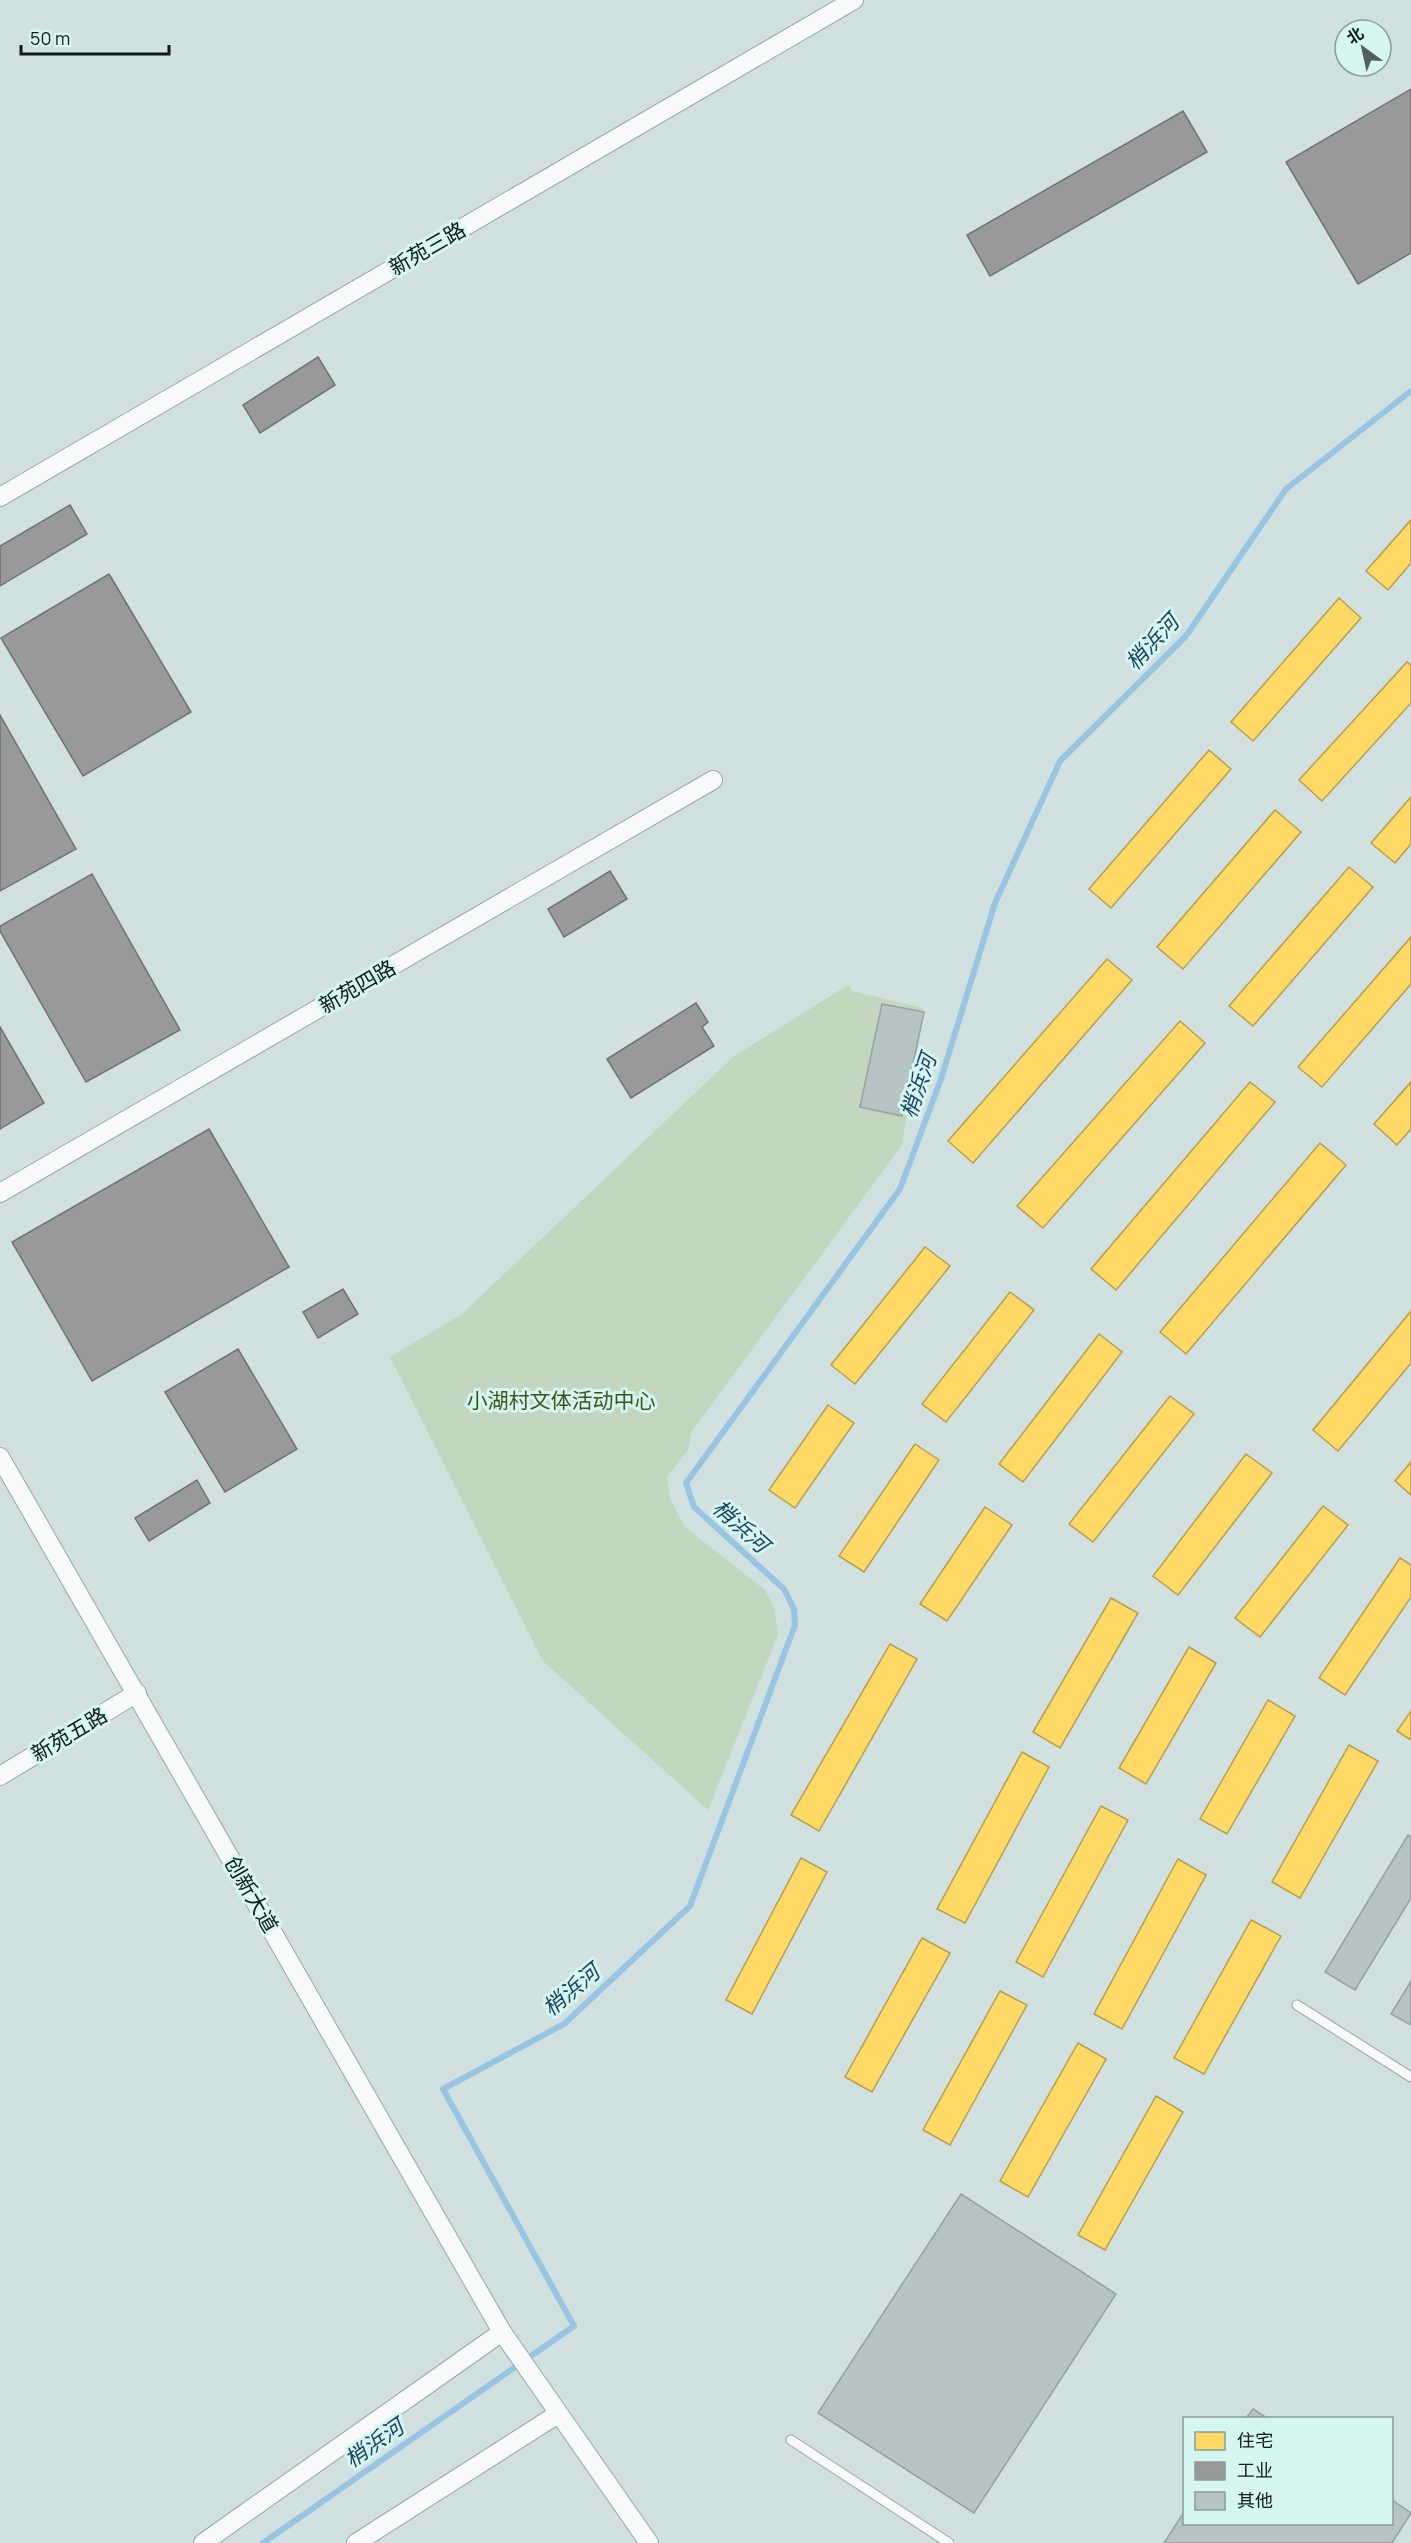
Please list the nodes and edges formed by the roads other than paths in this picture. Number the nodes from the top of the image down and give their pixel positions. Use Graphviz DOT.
graph roads {
  1 [pos="854,0"];
  2 [pos="0,497"];
  3 [pos="713,780"];
  4 [pos="0,1193"];
  5 [pos="0,1457"];
  6 [pos="137,1693"];
  7 [pos="0,1776"];
  8 [pos="1297,2005"];
  9 [pos="1411,2077"];
  10 [pos="502,2332"];
  11 [pos="558,2414"];
  12 [pos="791,2440"];
  13 [pos="203,2543"];
  14 [pos="356,2543"];
  15 [pos="649,2543"];
  16 [pos="949,2543"];
  1 -- 2 [label="street, 新苑三路"];
  3 -- 4 [label="street, 新苑四路"];
  5 -- 6 [label="street, 创新大道"];
  6 -- 7 [label="street, 新苑五路"];
  6 -- 10 [label="street, 创新大道"];
  8 -- 9 [label="lane"];
  10 -- 11 [label="street, 创新大道"];
  10 -- 13 [label="street"];
  11 -- 14 [label="street"];
  11 -- 15 [label="street, 创新大道"];
  12 -- 16 [label="lane"];
}
